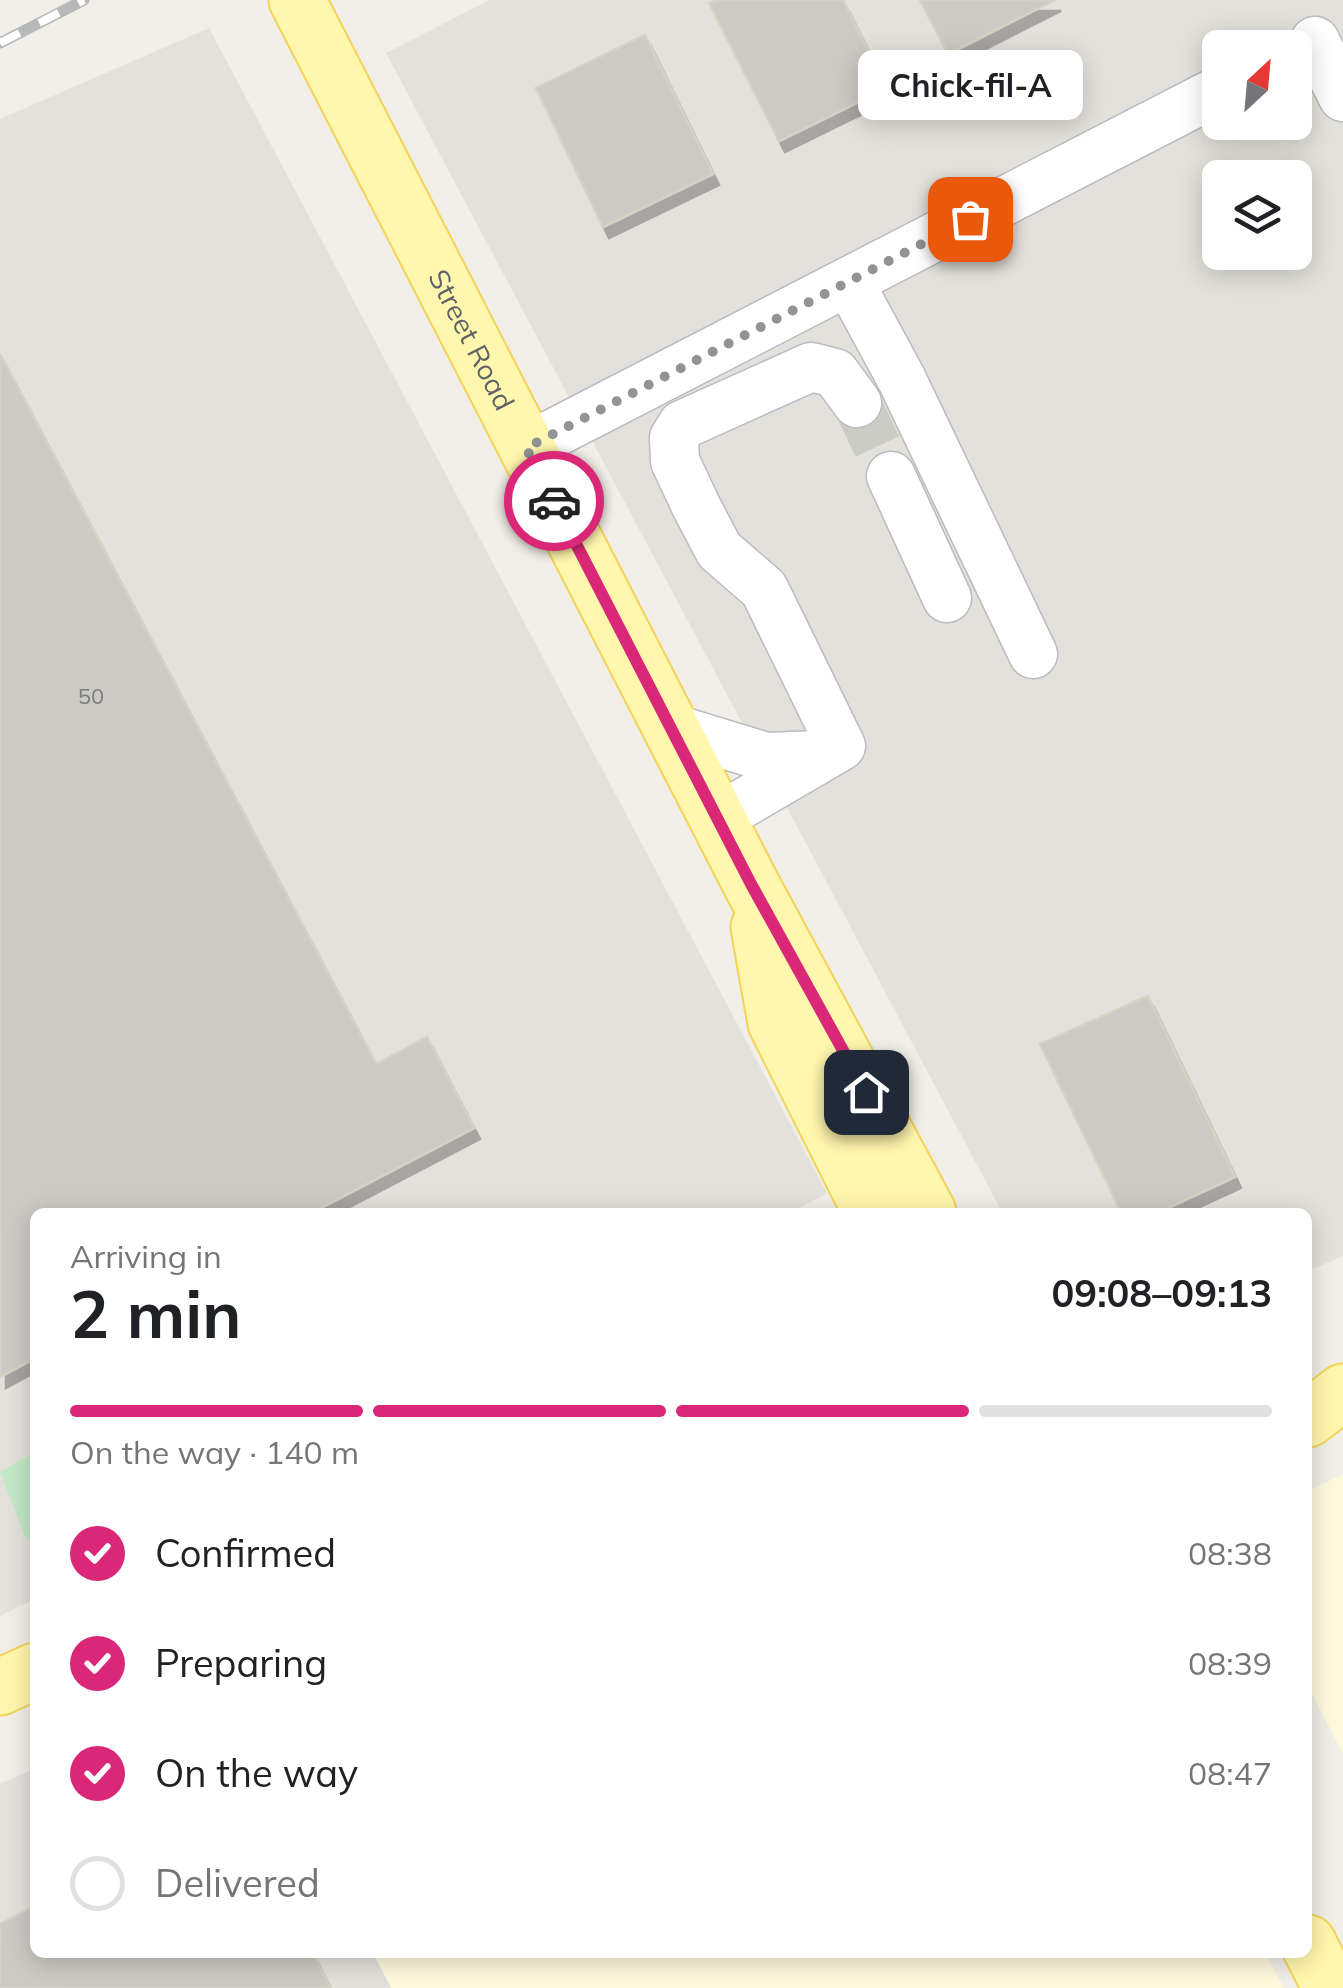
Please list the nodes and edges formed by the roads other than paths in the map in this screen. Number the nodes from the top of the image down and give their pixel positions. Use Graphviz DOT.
graph roads {
  1 [pos="297,0"];
  2 [pos="1312,31"];
  3 [pos="1343,97"];
  4 [pos="1202,99"];
  5 [pos="849,282"];
  6 [pos="857,403"];
  7 [pos="526,448"];
  8 [pos="891,476"];
  9 [pos="947,598"];
  10 [pos="1033,654"];
  11 [pos="671,728"];
  12 [pos="833,751"];
  13 [pos="718,818"];
  14 [pos="751,884"];
  15 [pos="870,1208"];
  16 [pos="926,1208"];
  17 [pos="1343,1363"];
  18 [pos="1312,1374"];
  19 [pos="1343,1392"];
  20 [pos="1312,1416"];
  21 [pos="30,1673"];
  22 [pos="0,1687"];
  23 [pos="1312,1951"];
  24 [pos="1331,1988"];
  1 -- 7 [label="main road, Street Road"];
  2 -- 3 [label="street"];
  4 -- 5 [label="street"];
  5 -- 7 [label="street"];
  5 -- 10 [label="street"];
  6 -- 12 [label="street"];
  7 -- 11 [label="main road, Street Road"];
  8 -- 9 [label="street"];
  11 -- 12 [label="street"];
  11 -- 13 [label="main road, Street Road"];
  12 -- 13 [label="street"];
  13 -- 14 [label="main road, Street Road"];
  14 -- 15 [label="main road"];
  14 -- 16 [label="main road, Street Road"];
  17 -- 18 [label="main road"];
  19 -- 20 [label="main road"];
  21 -- 22 [label="main road"];
  23 -- 24 [label="main road"];
}
